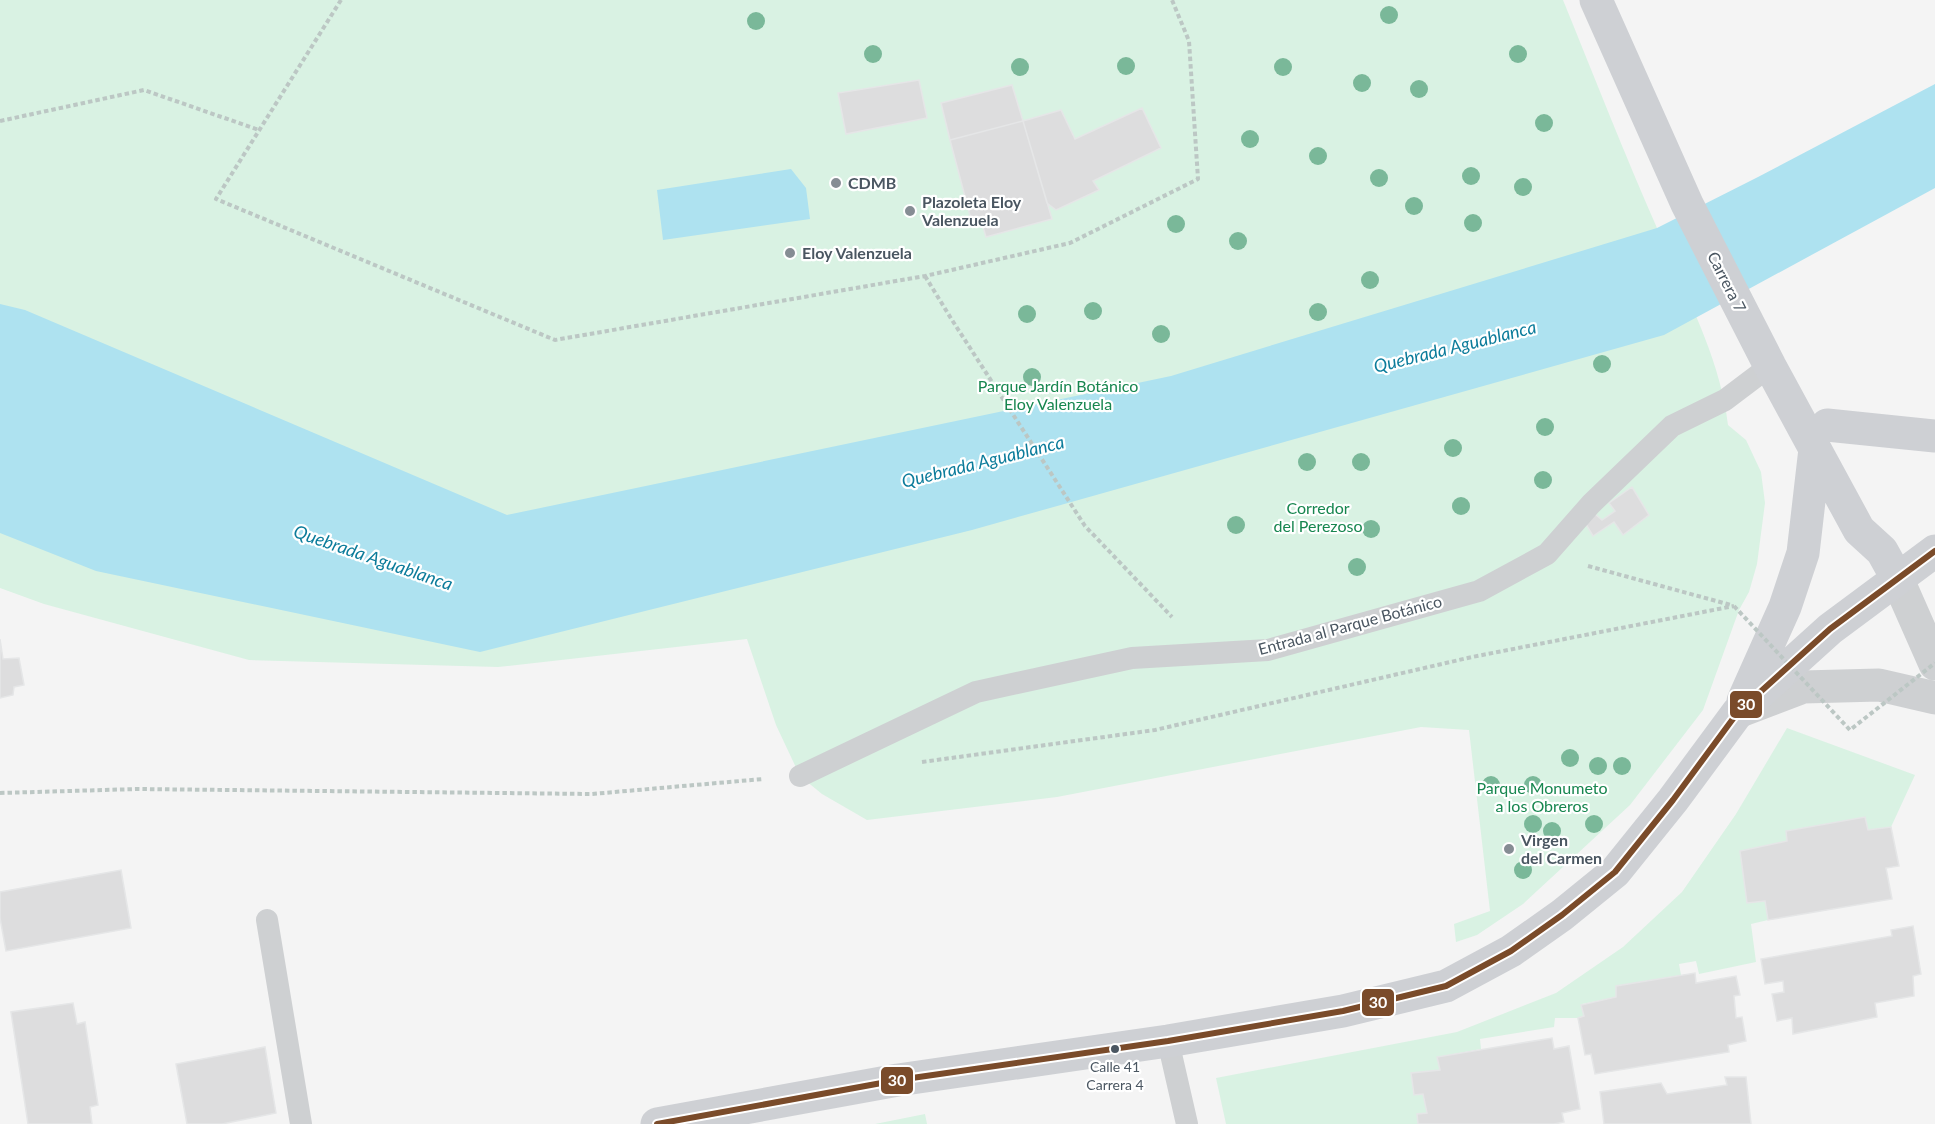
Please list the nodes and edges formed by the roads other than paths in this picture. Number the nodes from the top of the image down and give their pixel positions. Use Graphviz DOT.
graph roads {
  1 [pos="1596,0"];
  2 [pos="1617,0"];
  3 [pos="1697,200"];
  4 [pos="1749,304"];
  5 [pos="1770,366"];
  6 [pos="1935,436"];
  7 [pos="1821,437"];
  8 [pos="1935,551"];
  9 [pos="1889,564"];
  10 [pos="1935,664"];
  11 [pos="1935,698"];
  12 [pos="1738,712"];
  13 [pos="800,776"];
  14 [pos="267,920"];
  15 [pos="1168,1041"];
  16 [pos="301,1124"];
  17 [pos="657,1124"];
  18 [pos="1187,1124"];
  1 -- 3 [label="main road, Carrera 7"];
  2 -- 3 [label="main road"];
  3 -- 4 [label="main road, Carrera 7"];
  4 -- 5 [label="main road, Carrera 7"];
  4 -- 7 [label="main road, Carrera 7"];
  5 -- 7 [label="main road, Carrera 7"];
  5 -- 13 [label="lane, Entrada al Parque Botánico"];
  6 -- 7 [label="main road"];
  7 -- 9 [label="main road, Carrera 7"];
  7 -- 12 [label="main road"];
  8 -- 9 [label="main road"];
  9 -- 10 [label="street"];
  9 -- 12 [label="main road"];
  11 -- 12 [label="street"];
  12 -- 15 [label="main road"];
  14 -- 16 [label="lane"];
  15 -- 17 [label="main road"];
  15 -- 18 [label="lane"];
}
